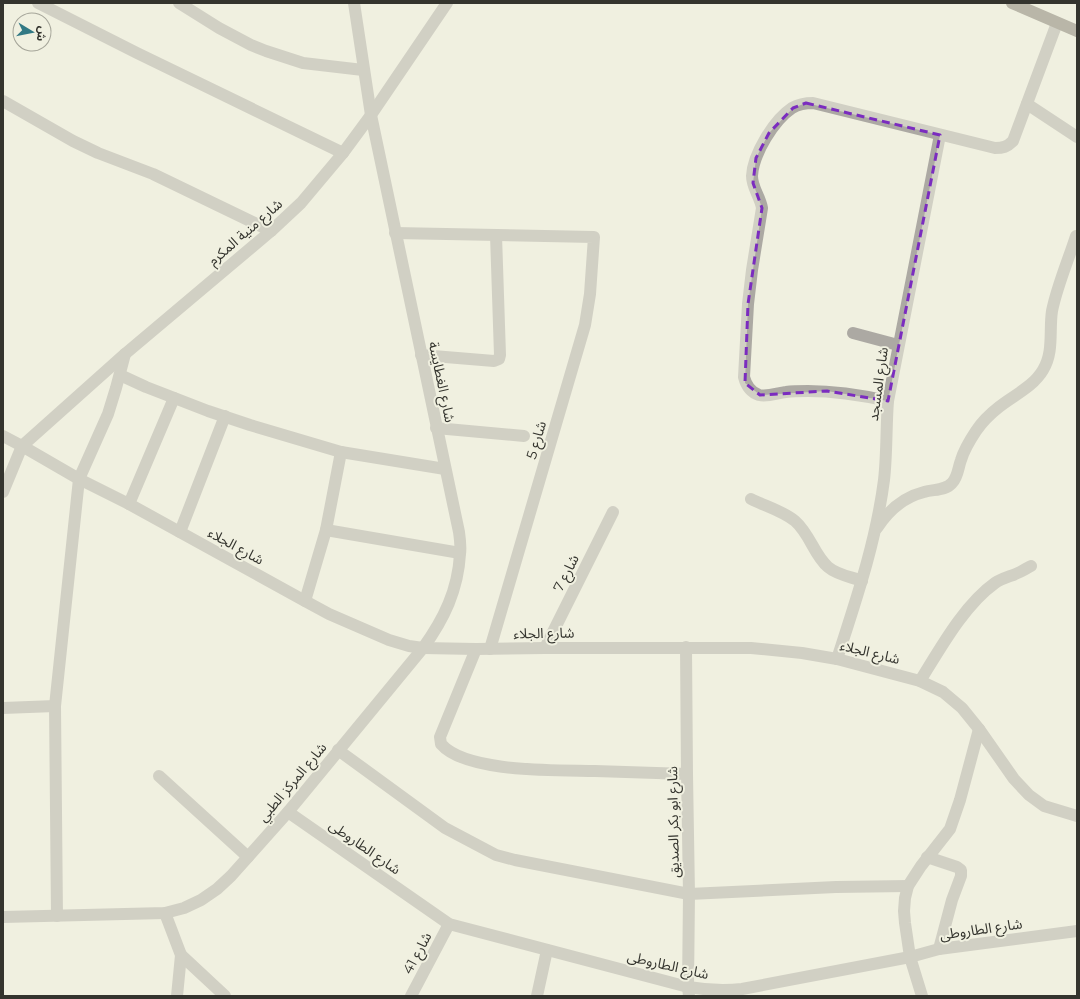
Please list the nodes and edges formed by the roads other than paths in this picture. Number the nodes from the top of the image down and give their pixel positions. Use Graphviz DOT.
graph roads {
  1 [pos="38,3"];
  2 [pos="179,3"];
  3 [pos="354,3"];
  4 [pos="447,3"];
  5 [pos="1012,3"];
  6 [pos="1057,23"];
  7 [pos="1077,31"];
  8 [pos="363,70"];
  9 [pos="3,101"];
  10 [pos="1028,104"];
  11 [pos="371,115"];
  12 [pos="940,135"];
  13 [pos="1077,137"];
  14 [pos="342,154"];
  15 [pos="271,231"];
  16 [pos="395,233"];
  17 [pos="496,235"];
  18 [pos="1076,236"];
  19 [pos="853,333"];
  20 [pos="898,346"];
  21 [pos="125,354"];
  22 [pos="421,355"];
  23 [pos="120,375"];
  24 [pos="174,398"];
  25 [pos="888,401"];
  26 [pos="225,416"];
  27 [pos="436,428"];
  28 [pos="3,436"];
  29 [pos="524,436"];
  30 [pos="22,446"];
  31 [pos="341,452"];
  32 [pos="445,469"];
  33 [pos="79,479"];
  34 [pos="3,492"];
  35 [pos="751,499"];
  36 [pos="129,504"];
  37 [pos="613,512"];
  38 [pos="876,528"];
  39 [pos="326,530"];
  40 [pos="180,532"];
  41 [pos="460,553"];
  42 [pos="1031,566"];
  43 [pos="862,581"];
  44 [pos="305,601"];
  45 [pos="686,647"];
  46 [pos="423,648"];
  47 [pos="545,648"];
  48 [pos="476,649"];
  49 [pos="490,649"];
  50 [pos="837,659"];
  51 [pos="920,680"];
  52 [pos="55,706"];
  53 [pos="3,708"];
  54 [pos="979,729"];
  55 [pos="338,750"];
  56 [pos="687,774"];
  57 [pos="159,776"];
  58 [pos="288,812"];
  59 [pos="1077,816"];
  60 [pos="248,857"];
  61 [pos="927,857"];
  62 [pos="908,886"];
  63 [pos="689,894"];
  64 [pos="165,913"];
  65 [pos="57,916"];
  66 [pos="3,917"];
  67 [pos="449,924"];
  68 [pos="1077,931"];
  69 [pos="939,949"];
  70 [pos="547,950"];
  71 [pos="181,955"];
  72 [pos="910,957"];
  73 [pos="688,991"];
  74 [pos="177,996"];
  75 [pos="225,996"];
  76 [pos="411,996"];
  77 [pos="537,996"];
  78 [pos="922,996"];
  1 -- 14 [label="street"];
  2 -- 8 [label="street"];
  3 -- 8 [label="street, شارع الغطايسة"];
  4 -- 11 [label="street, شارع منية المكرم"];
  5 -- 6 [label="main road"];
  6 -- 7 [label="main road"];
  6 -- 10 [label="street"];
  8 -- 11 [label="street, شارع الغطايسة"];
  9 -- 15 [label="street"];
  10 -- 12 [label="street"];
  10 -- 13 [label="street"];
  11 -- 14 [label="street, شارع منية المكرم"];
  11 -- 16 [label="street, شارع الغطايسة"];
  12 -- 20 [label="street, شارع المسجد"];
  12 -- 25 [label="street"];
  14 -- 15 [label="street, شارع منية المكرم"];
  15 -- 21 [label="street, شارع منية المكرم"];
  16 -- 17 [label="street"];
  16 -- 22 [label="street, شارع الغطايسة"];
  17 -- 22 [label="street"];
  17 -- 49 [label="street, شارع 5"];
  18 -- 38 [label="street"];
  19 -- 20 [label="street"];
  20 -- 25 [label="street, شارع المسجد"];
  21 -- 23 [label="street"];
  21 -- 30 [label="street, شارع منية المكرم"];
  22 -- 27 [label="street, شارع الغطايسة"];
  23 -- 24 [label="street"];
  23 -- 33 [label="street"];
  24 -- 26 [label="street"];
  24 -- 36 [label="street"];
  25 -- 38 [label="street, شارع المسجد"];
  26 -- 31 [label="street"];
  26 -- 40 [label="street"];
  27 -- 29 [label="street"];
  27 -- 32 [label="street, شارع الغطايسة"];
  28 -- 30 [label="street, شارع الجلاء"];
  30 -- 33 [label="street, شارع الجلاء"];
  30 -- 34 [label="street"];
  31 -- 32 [label="street"];
  31 -- 39 [label="street"];
  32 -- 41 [label="street, شارع الغطايسة"];
  33 -- 36 [label="street, شارع الجلاء"];
  33 -- 52 [label="street"];
  35 -- 43 [label="street"];
  36 -- 40 [label="street, شارع الجلاء"];
  37 -- 47 [label="street, شارع 7"];
  38 -- 43 [label="street, شارع المسجد"];
  39 -- 41 [label="street"];
  39 -- 44 [label="street"];
  40 -- 44 [label="street, شارع الجلاء"];
  41 -- 46 [label="street, شارع الغطايسة"];
  42 -- 51 [label="street"];
  43 -- 50 [label="street, شارع المسجد"];
  44 -- 46 [label="street, شارع الجلاء"];
  45 -- 47 [label="street, شارع الجلاء"];
  45 -- 50 [label="street, شارع الجلاء"];
  45 -- 56 [label="street, شارع ابو بكر الصديق"];
  46 -- 48 [label="street, شارع الجلاء"];
  46 -- 55 [label="street, شارع المركز الطبي"];
  47 -- 49 [label="street, شارع الجلاء"];
  48 -- 49 [label="street, شارع الجلاء"];
  48 -- 56 [label="street"];
  50 -- 51 [label="street, شارع الجلاء"];
  51 -- 54 [label="street, شارع الجلاء"];
  52 -- 53 [label="street"];
  52 -- 65 [label="street"];
  54 -- 59 [label="street, شارع الجلاء"];
  54 -- 61 [label="street"];
  55 -- 58 [label="street, شارع المركز الطبي"];
  55 -- 63 [label="street"];
  56 -- 63 [label="street, شارع ابو بكر الصديق"];
  57 -- 60 [label="street"];
  58 -- 60 [label="street, شارع المركز الطبي"];
  58 -- 67 [label="street, شارع الطاروطى"];
  60 -- 64 [label="street, شارع المركز الطبي"];
  61 -- 62 [label="street"];
  61 -- 69 [label="street"];
  62 -- 63 [label="street"];
  62 -- 72 [label="street"];
  63 -- 73 [label="street, شارع ابو بكر الصديق"];
  64 -- 65 [label="street, شارع المركز الطبي"];
  64 -- 71 [label="street"];
  65 -- 66 [label="street, شارع المركز الطبي"];
  67 -- 70 [label="street, شارع الطاروطى"];
  67 -- 76 [label="street, شارع 41"];
  68 -- 69 [label="street, شارع الطاروطى"];
  69 -- 72 [label="street, شارع الطاروطى"];
  70 -- 73 [label="street, شارع الطاروطى"];
  70 -- 77 [label="street"];
  71 -- 74 [label="street"];
  71 -- 75 [label="street"];
  72 -- 73 [label="street, شارع الطاروطى"];
  72 -- 78 [label="street"];
}
